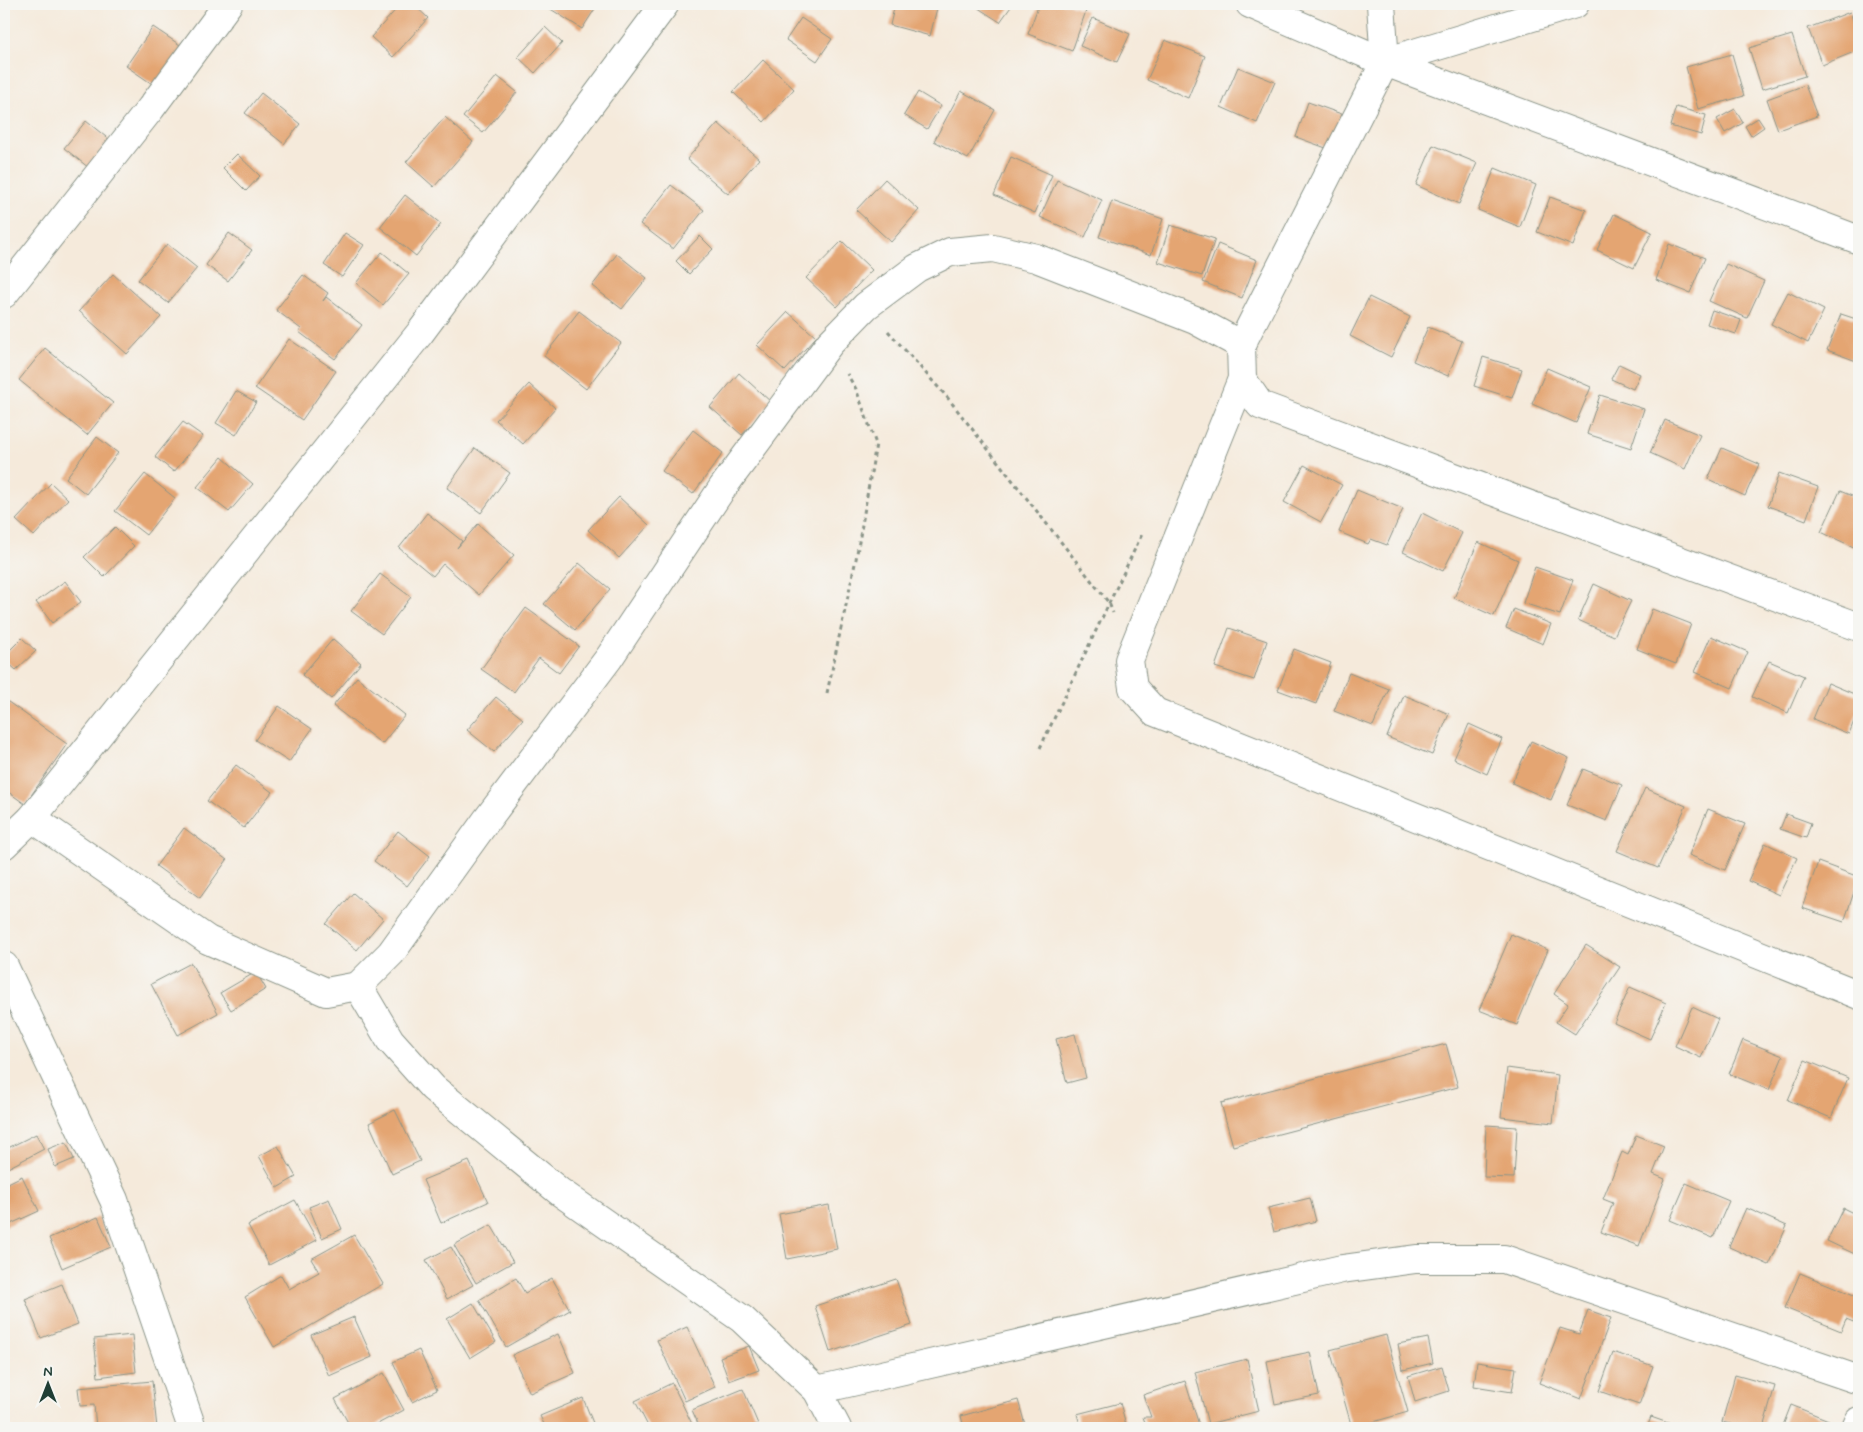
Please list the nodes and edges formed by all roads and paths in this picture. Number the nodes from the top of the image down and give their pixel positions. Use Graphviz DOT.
graph roads {
  1 [pos="228,4"];
  2 [pos="665,4"];
  3 [pos="1250,4"];
  4 [pos="1382,4"];
  5 [pos="1575,4"];
  6 [pos="1384,62"];
  7 [pos="1859,240"];
  8 [pos="4,294"];
  9 [pos="866,306"];
  10 [pos="830,343"];
  11 [pos="1241,345"];
  12 [pos="1242,379"];
  13 [pos="1859,627"];
  14 [pos="1129,660"];
  15 [pos="827,693"];
  16 [pos="32,818"];
  17 [pos="4,845"];
  18 [pos="6,974"];
  19 [pos="358,986"];
  20 [pos="1859,995"];
  21 [pos="1859,1380"];
  22 [pos="818,1390"];
  23 [pos="1859,1421"];
  24 [pos="192,1428"];
  25 [pos="838,1428"];
  26 [pos="1856,1428"];
  1 -- 8 [label="street"];
  2 -- 16 [label="street"];
  3 -- 6 [label="street"];
  4 -- 6 [label="street"];
  5 -- 6 [label="street"];
  6 -- 7 [label="street"];
  6 -- 11 [label="street"];
  9 -- 10 [label="street"];
  9 -- 11 [label="street"];
  9 -- 14 [label="path"];
  10 -- 15 [label="path"];
  10 -- 19 [label="street"];
  11 -- 12 [label="street"];
  12 -- 13 [label="street"];
  12 -- 14 [label="street"];
  14 -- 20 [label="street"];
  16 -- 17 [label="street"];
  16 -- 19 [label="street"];
  18 -- 24 [label="street"];
  19 -- 22 [label="street"];
  21 -- 22 [label="street"];
  22 -- 25 [label="street"];
  23 -- 26 [label="street"];
}
